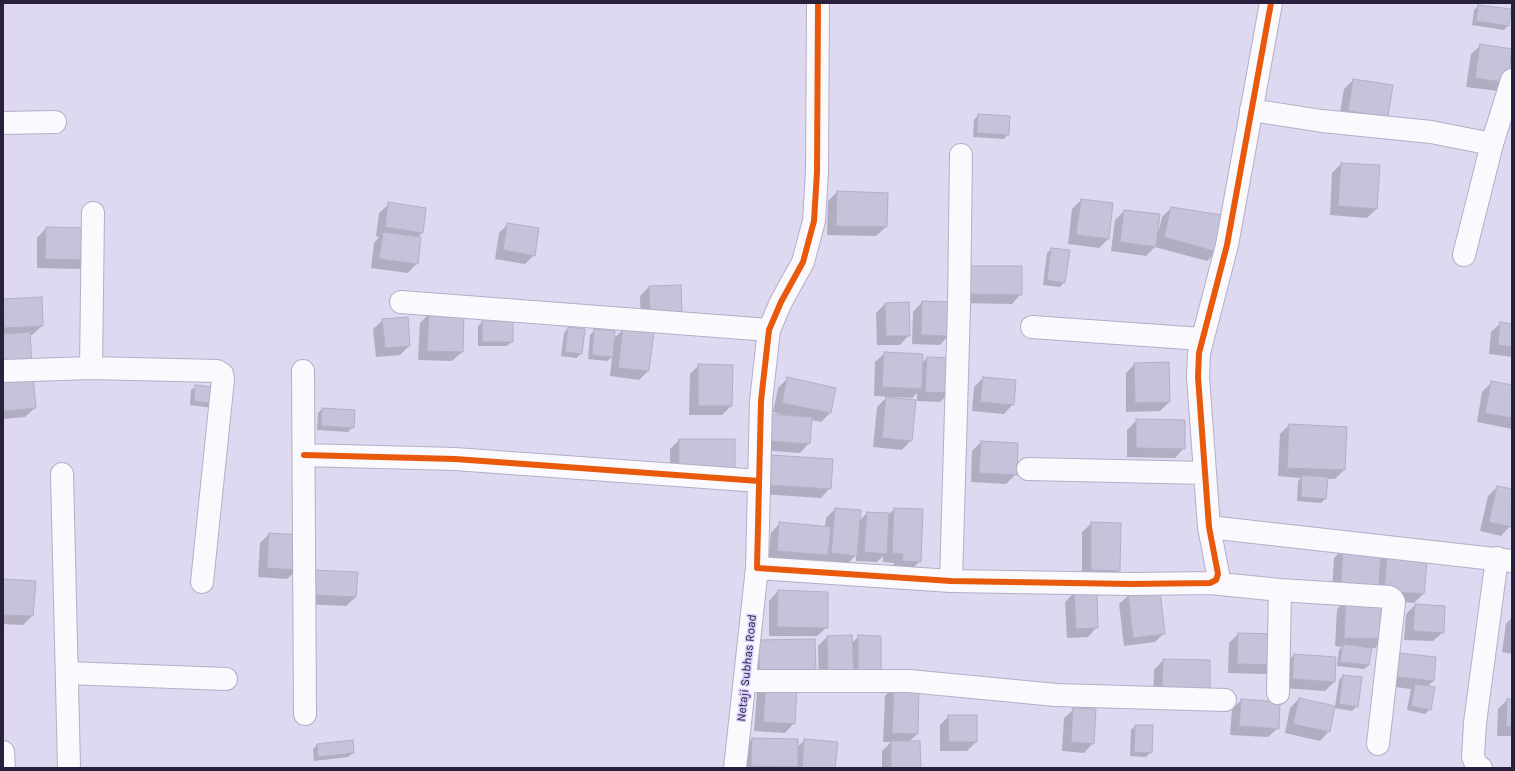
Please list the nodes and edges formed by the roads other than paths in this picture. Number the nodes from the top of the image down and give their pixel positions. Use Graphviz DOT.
graph roads {
  1 [pos="818,3"];
  2 [pos="1271,3"];
  3 [pos="1512,80"];
  4 [pos="1250,110"];
  5 [pos="55,122"];
  6 [pos="3,123"];
  7 [pos="1492,144"];
  8 [pos="961,155"];
  9 [pos="93,213"];
  10 [pos="1464,255"];
  11 [pos="401,302"];
  12 [pos="1032,327"];
  13 [pos="769,330"];
  14 [pos="1202,338"];
  15 [pos="92,368"];
  16 [pos="3,370"];
  17 [pos="303,371"];
  18 [pos="304,455"];
  19 [pos="1028,469"];
  20 [pos="1205,473"];
  21 [pos="62,474"];
  22 [pos="759,481"];
  23 [pos="1209,527"];
  24 [pos="1508,557"];
  25 [pos="757,568"];
  26 [pos="951,581"];
  27 [pos="202,582"];
  28 [pos="1210,583"];
  29 [pos="1280,590"];
  30 [pos="67,673"];
  31 [pos="226,679"];
  32 [pos="746,681"];
  33 [pos="1278,693"];
  34 [pos="1225,700"];
  35 [pos="305,714"];
  36 [pos="1378,744"];
  37 [pos="3,752"];
  38 [pos="4,768"];
  39 [pos="69,768"];
  40 [pos="735,768"];
  41 [pos="1481,768"];
  1 -- 13 [label="street, Netaji Subhas Road"];
  2 -- 4 [label="street"];
  3 -- 7 [label="street"];
  4 -- 7 [label="street"];
  4 -- 14 [label="street"];
  5 -- 6 [label="street"];
  7 -- 10 [label="street"];
  8 -- 26 [label="street"];
  9 -- 15 [label="street"];
  11 -- 13 [label="street"];
  12 -- 14 [label="street"];
  13 -- 22 [label="street, Netaji Subhas Road"];
  14 -- 20 [label="street"];
  15 -- 16 [label="street"];
  15 -- 27 [label="street"];
  17 -- 18 [label="street"];
  18 -- 22 [label="street"];
  18 -- 35 [label="street"];
  19 -- 20 [label="street"];
  20 -- 23 [label="street"];
  21 -- 30 [label="street"];
  22 -- 25 [label="street, Netaji Subhas Road"];
  23 -- 24 [label="street"];
  23 -- 28 [label="street"];
  24 -- 41 [label="street"];
  25 -- 26 [label="street"];
  25 -- 32 [label="street, Netaji Subhas Road"];
  26 -- 28 [label="street"];
  28 -- 29 [label="street"];
  29 -- 33 [label="street"];
  29 -- 36 [label="street"];
  30 -- 31 [label="street"];
  30 -- 39 [label="street"];
  32 -- 34 [label="street"];
  32 -- 40 [label="street, Netaji Subhas Road"];
  37 -- 38 [label="street"];
}
